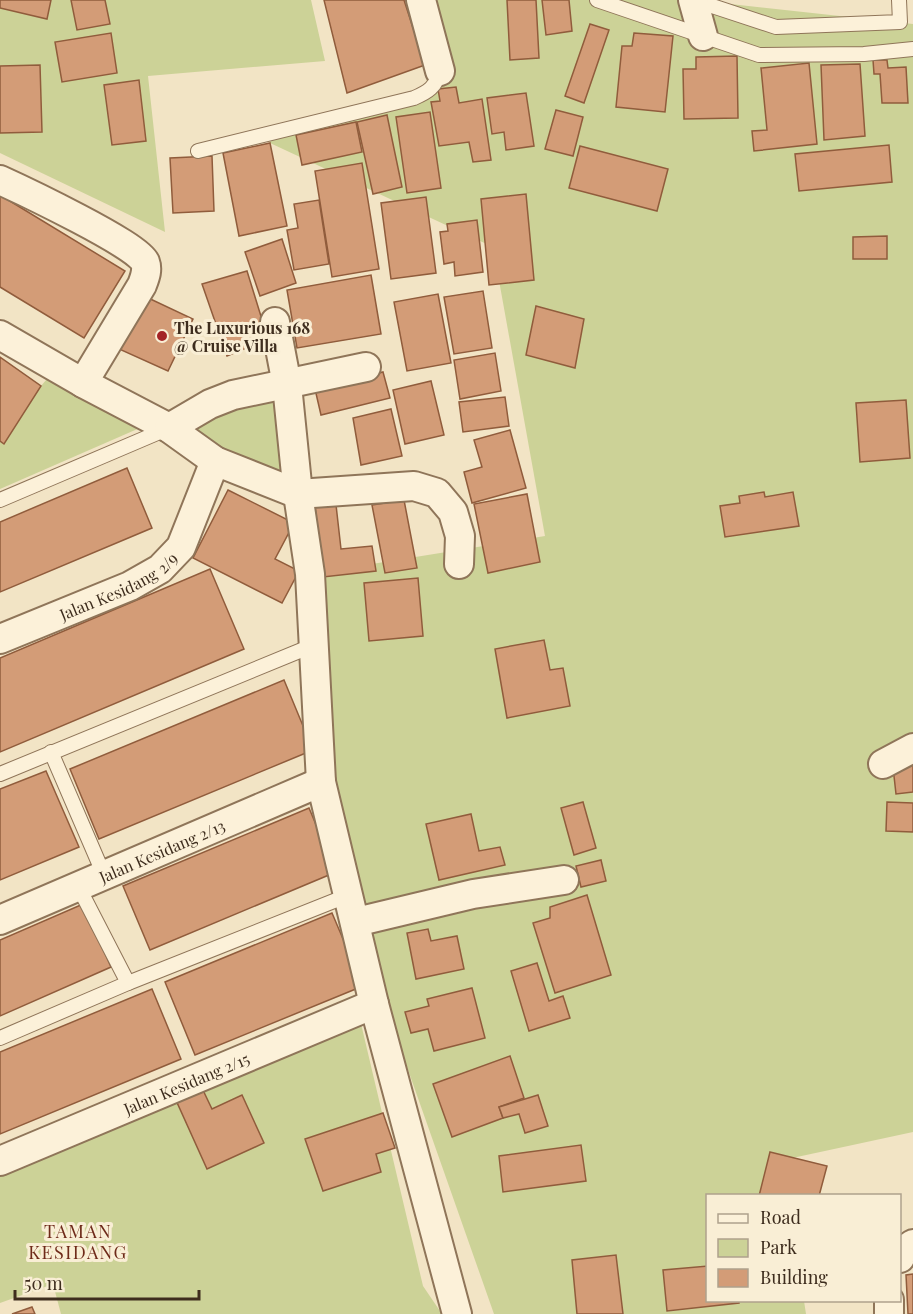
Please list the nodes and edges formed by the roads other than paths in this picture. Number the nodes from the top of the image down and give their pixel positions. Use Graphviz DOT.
graph roads {
  1 [pos="421,0"];
  2 [pos="597,0"];
  3 [pos="693,0"];
  4 [pos="899,0"];
  5 [pos="703,36"];
  6 [pos="913,49"];
  7 [pos="440,71"];
  8 [pos="198,151"];
  9 [pos="0,180"];
  10 [pos="275,322"];
  11 [pos="0,335"];
  12 [pos="366,367"];
  13 [pos="83,383"];
  14 [pos="287,385"];
  15 [pos="169,428"];
  16 [pos="215,461"];
  17 [pos="298,494"];
  18 [pos="0,500"];
  19 [pos="459,564"];
  20 [pos="0,639"];
  21 [pos="314,645"];
  22 [pos="913,748"];
  23 [pos="51,752"];
  24 [pos="883,764"];
  25 [pos="0,774"];
  26 [pos="321,782"];
  27 [pos="104,875"];
  28 [pos="564,880"];
  29 [pos="78,886"];
  30 [pos="352,908"];
  31 [pos="0,920"];
  32 [pos="128,983"];
  33 [pos="374,1004"];
  34 [pos="0,1038"];
  35 [pos="0,1161"];
  36 [pos="913,1244"];
  37 [pos="901,1256"];
  38 [pos="457,1314"];
  1 -- 7 [label="street"];
  2 -- 5 [label="lane"];
  3 -- 4 [label="lane"];
  3 -- 5 [label="street"];
  5 -- 6 [label="lane"];
  7 -- 8 [label="lane"];
  9 -- 13 [label="street"];
  10 -- 14 [label="street"];
  11 -- 13 [label="street"];
  12 -- 14 [label="street"];
  13 -- 15 [label="street"];
  14 -- 15 [label="street"];
  14 -- 17 [label="street"];
  15 -- 16 [label="street"];
  15 -- 18 [label="lane"];
  16 -- 17 [label="street"];
  16 -- 20 [label="street, Jalan Kesidang 2/9"];
  17 -- 19 [label="street"];
  17 -- 21 [label="street"];
  21 -- 23 [label="lane"];
  21 -- 26 [label="street"];
  22 -- 24 [label="street"];
  23 -- 25 [label="lane"];
  23 -- 27 [label="lane"];
  26 -- 27 [label="street, Jalan Kesidang 2/13"];
  26 -- 30 [label="street"];
  27 -- 29 [label="street, Jalan Kesidang 2/13"];
  28 -- 30 [label="street"];
  29 -- 31 [label="street, Jalan Kesidang 2/13"];
  29 -- 32 [label="lane"];
  30 -- 32 [label="lane"];
  30 -- 33 [label="street"];
  32 -- 34 [label="lane"];
  33 -- 35 [label="street, Jalan Kesidang 2/15"];
  33 -- 38 [label="street"];
  36 -- 37 [label="street"];
}
